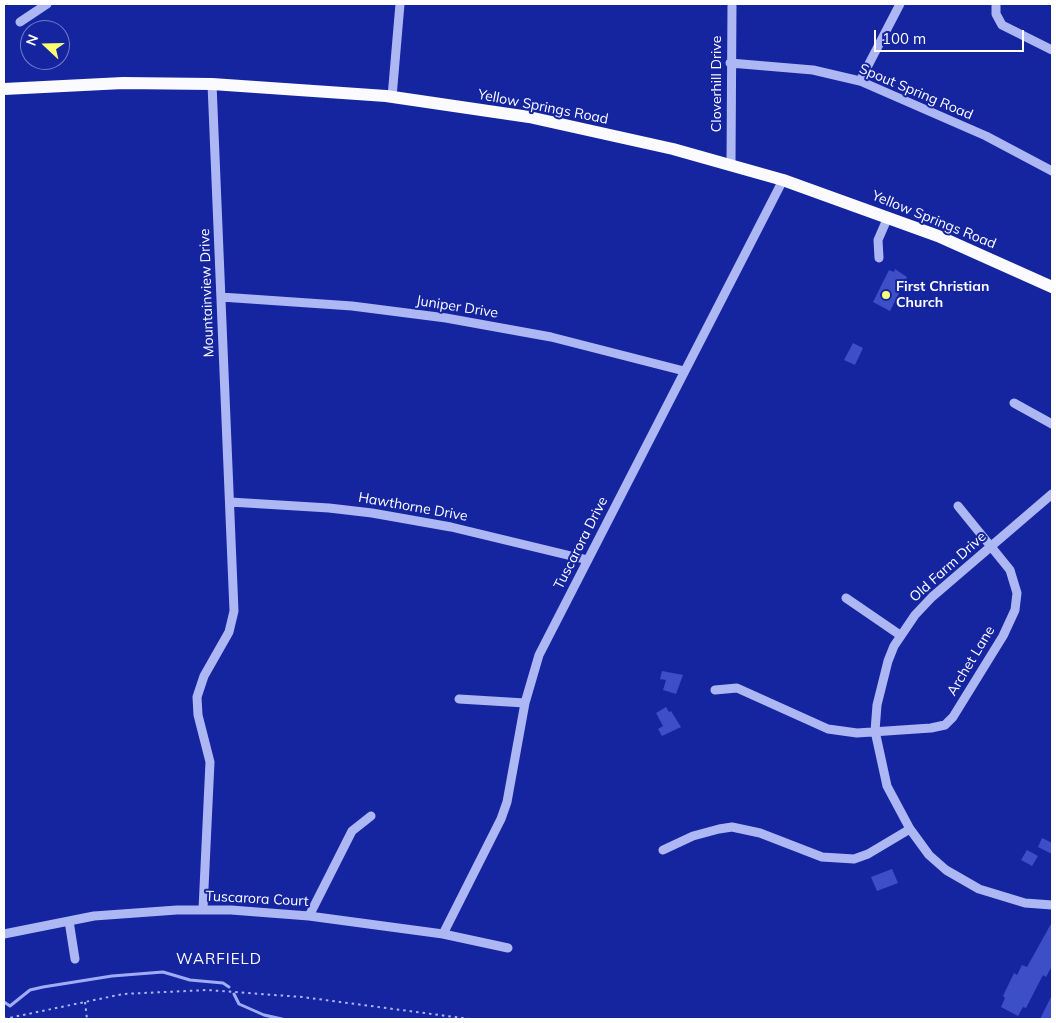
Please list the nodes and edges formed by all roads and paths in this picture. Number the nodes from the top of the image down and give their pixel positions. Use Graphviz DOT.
graph roads {
  1 [pos="47,4"];
  2 [pos="400,4"];
  3 [pos="732,4"];
  4 [pos="900,4"];
  5 [pos="996,4"];
  6 [pos="23,20"];
  7 [pos="1052,50"];
  8 [pos="730,63"];
  9 [pos="860,81"];
  10 [pos="212,84"];
  11 [pos="4,89"];
  12 [pos="392,97"];
  13 [pos="731,164"];
  14 [pos="1052,171"];
  15 [pos="782,180"];
  16 [pos="888,217"];
  17 [pos="879,258"];
  18 [pos="1052,287"];
  19 [pos="221,297"];
  20 [pos="684,371"];
  21 [pos="1014,403"];
  22 [pos="1052,424"];
  23 [pos="1052,494"];
  24 [pos="230,502"];
  25 [pos="958,506"];
  26 [pos="991,546"];
  27 [pos="588,560"];
  28 [pos="846,598"];
  29 [pos="900,635"];
  30 [pos="715,690"];
  31 [pos="459,700"];
  32 [pos="525,703"];
  33 [pos="875,731"];
  34 [pos="371,816"];
  35 [pos="910,829"];
  36 [pos="663,850"];
  37 [pos="1052,905"];
  38 [pos="203,909"];
  39 [pos="309,916"];
  40 [pos="69,921"];
  41 [pos="4,934"];
  42 [pos="443,934"];
  43 [pos="508,948"];
  44 [pos="75,959"];
  45 [pos="84,1001"];
  46 [pos="4,1019"];
  47 [pos="87,1019"];
  48 [pos="470,1019"];
  1 -- 6 [label="street"];
  2 -- 12 [label="street"];
  3 -- 8 [label="street, Cloverhill Drive"];
  4 -- 9 [label="street"];
  5 -- 7 [label="street"];
  8 -- 9 [label="street, Spout Spring Road"];
  8 -- 13 [label="street, Cloverhill Drive"];
  9 -- 14 [label="street, Spout Spring Road"];
  10 -- 11 [label="main road, Yellow Springs Road"];
  10 -- 12 [label="main road, Yellow Springs Road"];
  10 -- 19 [label="street, Mountainview Drive"];
  12 -- 13 [label="main road, Yellow Springs Road"];
  13 -- 15 [label="main road, Yellow Springs Road"];
  15 -- 16 [label="main road, Yellow Springs Road"];
  15 -- 20 [label="street, Tuscarora Drive"];
  16 -- 17 [label="street"];
  16 -- 18 [label="main road, Yellow Springs Road"];
  19 -- 20 [label="street, Juniper Drive"];
  19 -- 24 [label="street, Mountainview Drive"];
  20 -- 27 [label="street, Tuscarora Drive"];
  21 -- 22 [label="street"];
  23 -- 26 [label="street, Old Farm Drive"];
  24 -- 27 [label="street, Hawthorne Drive"];
  24 -- 38 [label="street, Mountainview Drive"];
  25 -- 26 [label="street"];
  26 -- 29 [label="street, Old Farm Drive"];
  26 -- 33 [label="street, Archet Lane"];
  27 -- 32 [label="street, Tuscarora Drive"];
  28 -- 29 [label="street"];
  29 -- 33 [label="street, Old Farm Drive"];
  30 -- 33 [label="street"];
  31 -- 32 [label="street"];
  32 -- 42 [label="street, Tuscarora Drive"];
  33 -- 35 [label="street, Old Farm Drive"];
  34 -- 39 [label="street"];
  35 -- 36 [label="street"];
  35 -- 37 [label="street, Old Farm Drive"];
  38 -- 39 [label="street, Tuscarora Court"];
  38 -- 40 [label="street, Tuscarora Court"];
  39 -- 42 [label="street, Tuscarora Court"];
  40 -- 41 [label="street, Tuscarora Court"];
  40 -- 44 [label="street"];
  42 -- 43 [label="street, Tuscarora Court"];
  45 -- 46 [label="path"];
  45 -- 47 [label="path"];
  45 -- 48 [label="path"];
}
